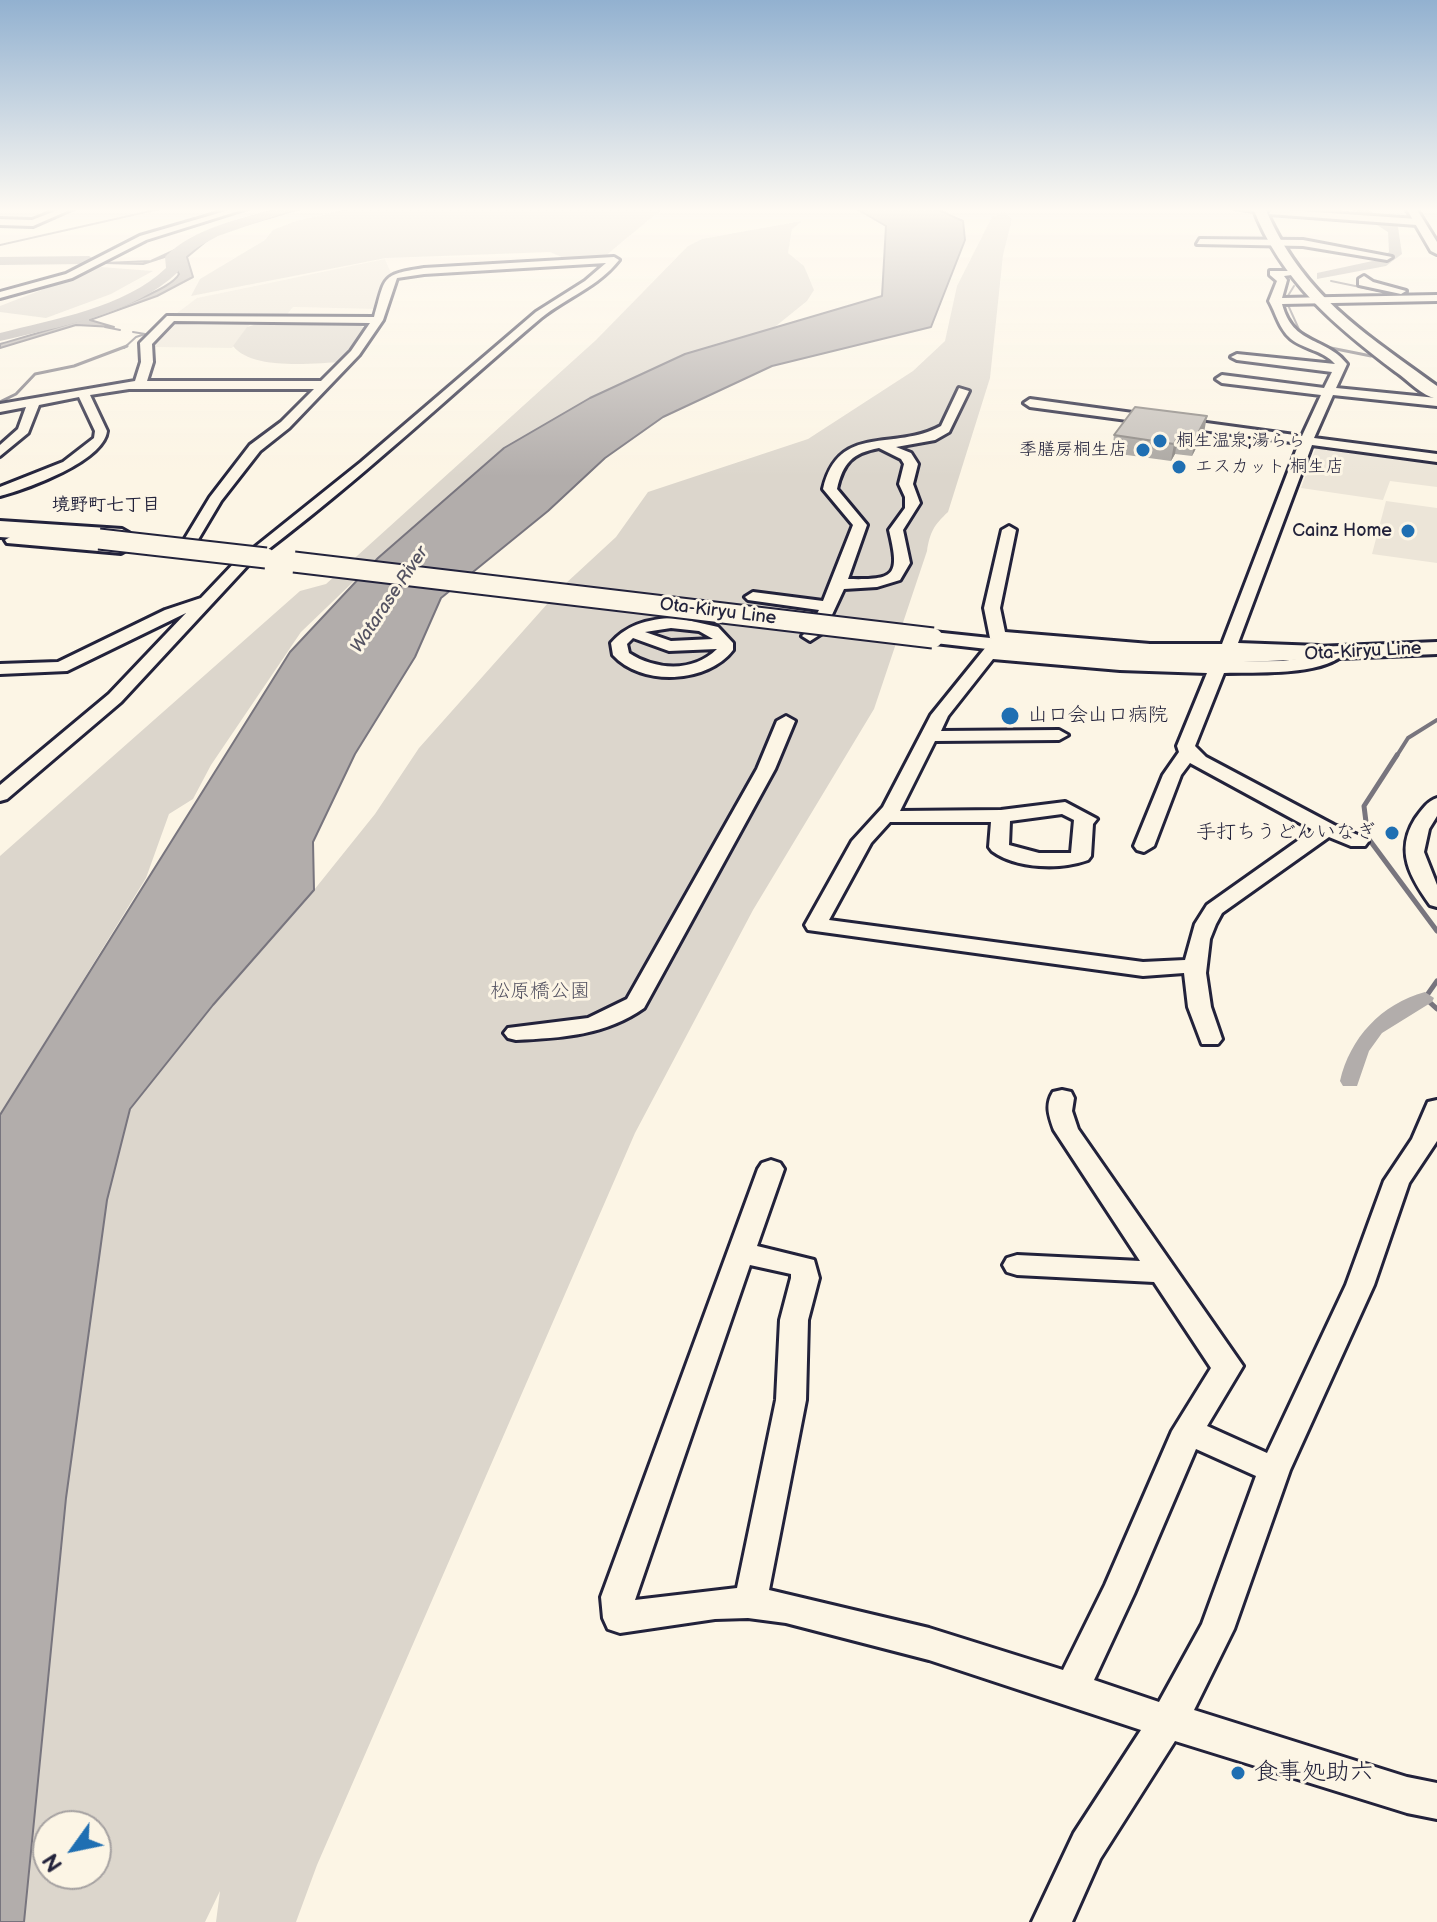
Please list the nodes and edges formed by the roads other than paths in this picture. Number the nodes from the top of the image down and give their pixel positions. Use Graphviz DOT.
graph roads {
  1 [pos="384,298"];
  2 [pos="565,298"];
  3 [pos="1274,298"];
  4 [pos="1322,298"];
  5 [pos="1325,298"];
  6 [pos="1418,298"];
  7 [pos="1274,301"];
  8 [pos="1328,301"];
  9 [pos="378,320"];
  10 [pos="1387,350"];
  11 [pos="1237,357"];
  12 [pos="1340,366"];
  13 [pos="1437,377"];
  14 [pos="1222,379"];
  15 [pos="140,384"];
  16 [pos="1437,384"];
  17 [pos="324,385"];
  18 [pos="963,391"];
  19 [pos="1329,391"];
  20 [pos="83,393"];
  21 [pos="1437,399"];
  22 [pos="1030,403"];
  23 [pos="33,404"];
  24 [pos="0,408"];
  25 [pos="1307,440"];
  26 [pos="880,444"];
  27 [pos="0,452"];
  28 [pos="1437,458"];
  29 [pos="0,492"];
  30 [pos="0,525"];
  31 [pos="1009,530"];
  32 [pos="0,532"];
  33 [pos="877,535"];
  34 [pos="0,540"];
  35 [pos="191,540"];
  36 [pos="254,556"];
  37 [pos="839,584"];
  38 [pos="753,597"];
  39 [pos="204,602"];
  40 [pos="829,606"];
  41 [pos="810,636"];
  42 [pos="995,645"];
  43 [pos="1437,648"];
  44 [pos="618,649"];
  45 [pos="1232,649"];
  46 [pos="1336,654"];
  47 [pos="637,666"];
  48 [pos="1215,668"];
  49 [pos="0,669"];
  50 [pos="786,721"];
  51 [pos="1059,735"];
  52 [pos="928,736"];
  53 [pos="1188,752"];
  54 [pos="0,795"];
  55 [pos="1437,804"];
  56 [pos="883,816"];
  57 [pos="1001,816"];
  58 [pos="1327,829"];
  59 [pos="1358,842"];
  60 [pos="1144,846"];
  61 [pos="1437,901"];
  62 [pos="1194,966"];
  63 [pos="516,1033"];
  64 [pos="1210,1039"];
  65 [pos="1062,1098"];
  66 [pos="1437,1108"];
  67 [pos="771,1169"];
  68 [pos="741,1253"];
  69 [pos="1017,1265"];
  70 [pos="1162,1272"];
  71 [pos="1187,1431"];
  72 [pos="1274,1470"];
  73 [pos="750,1603"];
  74 [pos="1071,1690"];
  75 [pos="1164,1721"];
  76 [pos="1437,1801"];
  77 [pos="1052,1922"];
  1 -- 9 [label="street"];
  2 -- 36 [label="street"];
  3 -- 7 [label="street"];
  4 -- 8 [label="highway"];
  5 -- 8 [label="highway"];
  6 -- 8 [label="street"];
  7 -- 8 [label="street"];
  7 -- 12 [label="street"];
  8 -- 10 [label="highway"];
  9 -- 15 [label="street"];
  9 -- 17 [label="street"];
  10 -- 13 [label="highway"];
  10 -- 16 [label="highway"];
  10 -- 21 [label="highway"];
  11 -- 12 [label="street"];
  12 -- 19 [label="street"];
  14 -- 19 [label="street"];
  15 -- 17 [label="street"];
  15 -- 20 [label="street"];
  17 -- 35 [label="street"];
  18 -- 26 [label="street"];
  19 -- 21 [label="street"];
  19 -- 25 [label="street"];
  20 -- 23 [label="street"];
  20 -- 29 [label="street"];
  22 -- 25 [label="street"];
  23 -- 24 [label="street"];
  23 -- 27 [label="street"];
  25 -- 28 [label="street"];
  25 -- 45 [label="street"];
  26 -- 33 [label="street"];
  26 -- 33 [label="street"];
  30 -- 35 [label="street"];
  31 -- 42 [label="street"];
  32 -- 36 [label="main road, Ota-Kiryu Line, bridge"];
  33 -- 37 [label="street"];
  33 -- 37 [label="street"];
  34 -- 36 [label="street"];
  35 -- 36 [label="street"];
  36 -- 39 [label="street"];
  36 -- 46 [label="main road, Ota-Kiryu Line, bridge"];
  37 -- 40 [label="street"];
  38 -- 40 [label="street"];
  39 -- 49 [label="street"];
  39 -- 54 [label="street"];
  40 -- 41 [label="street"];
  42 -- 45 [label="street"];
  42 -- 48 [label="street"];
  42 -- 52 [label="street"];
  43 -- 46 [label="main road, Ota-Kiryu Line"];
  44 -- 47 [label="street"];
  44 -- 47 [label="street"];
  44 -- 47 [label="street"];
  45 -- 46 [label="street"];
  46 -- 48 [label="street"];
  48 -- 53 [label="street"];
  50 -- 63 [label="street"];
  51 -- 52 [label="street"];
  52 -- 56 [label="street"];
  53 -- 58 [label="street"];
  53 -- 60 [label="street"];
  55 -- 61 [label="street"];
  56 -- 57 [label="street"];
  56 -- 62 [label="street"];
  58 -- 59 [label="street"];
  58 -- 62 [label="street"];
  62 -- 64 [label="street"];
  65 -- 70 [label="street"];
  66 -- 72 [label="street"];
  67 -- 68 [label="street"];
  68 -- 73 [label="street"];
  68 -- 73 [label="street"];
  69 -- 70 [label="street"];
  70 -- 71 [label="street"];
  71 -- 72 [label="street"];
  71 -- 74 [label="street"];
  72 -- 75 [label="street"];
  73 -- 74 [label="street"];
  74 -- 75 [label="street"];
  75 -- 76 [label="street"];
  75 -- 77 [label="street"];
}
